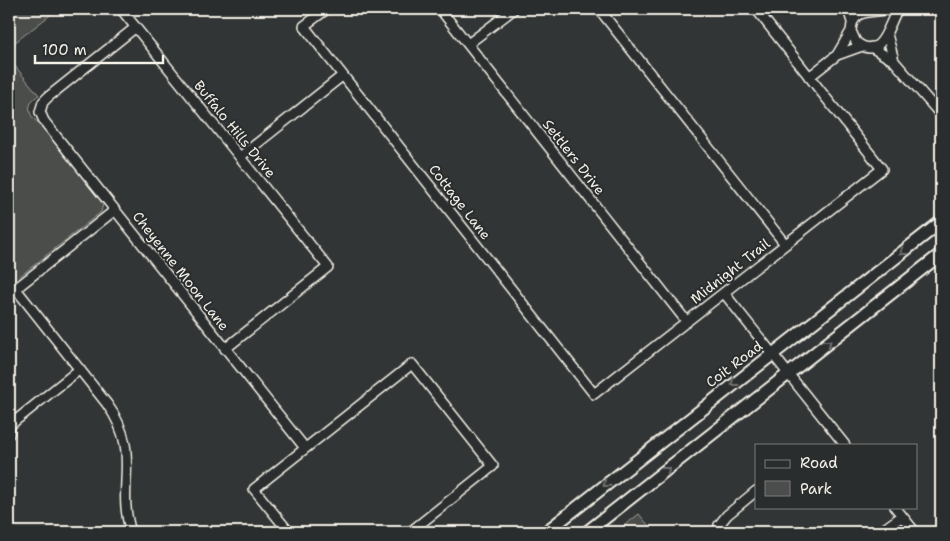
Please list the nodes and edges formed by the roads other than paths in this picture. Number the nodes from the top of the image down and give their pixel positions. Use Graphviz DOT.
graph roads {
  1 [pos="121,9"];
  2 [pos="327,9"];
  3 [pos="440,9"];
  4 [pos="514,9"];
  5 [pos="599,9"];
  6 [pos="756,9"];
  7 [pos="848,9"];
  8 [pos="888,9"];
  9 [pos="898,9"];
  10 [pos="867,10"];
  11 [pos="136,27"];
  12 [pos="851,27"];
  13 [pos="887,33"];
  14 [pos="468,44"];
  15 [pos="867,47"];
  16 [pos="837,55"];
  17 [pos="894,60"];
  18 [pos="342,76"];
  19 [pos="809,77"];
  20 [pos="941,115"];
  21 [pos="240,157"];
  22 [pos="115,210"];
  23 [pos="941,222"];
  24 [pos="785,244"];
  25 [pos="941,254"];
  26 [pos="12,291"];
  27 [pos="724,293"];
  28 [pos="687,322"];
  29 [pos="226,348"];
  30 [pos="773,354"];
  31 [pos="80,369"];
  32 [pos="789,374"];
  33 [pos="594,394"];
  34 [pos="9,429"];
  35 [pos="844,444"];
  36 [pos="305,448"];
  37 [pos="755,492"];
  38 [pos="896,508"];
  39 [pos="902,516"];
  40 [pos="721,529"];
  41 [pos="131,532"];
  42 [pos="289,532"];
  43 [pos="410,532"];
  44 [pos="546,532"];
  45 [pos="587,532"];
  46 [pos="880,532"];
  47 [pos="915,532"];
  1 -- 11 [label="street, Buffalo Hills Drive"];
  2 -- 18 [label="street, Cottage Lane"];
  3 -- 14 [label="street, Settlers Drive"];
  4 -- 14 [label="street"];
  5 -- 24 [label="street"];
  6 -- 19 [label="street"];
  7 -- 12 [label="street"];
  8 -- 10 [label="street"];
  9 -- 13 [label="street"];
  10 -- 12 [label="street"];
  10 -- 13 [label="street"];
  11 -- 21 [label="street, Buffalo Hills Drive"];
  11 -- 22 [label="street, Cheyenne Moon Lane"];
  12 -- 15 [label="street"];
  12 -- 16 [label="street"];
  13 -- 15 [label="street"];
  13 -- 17 [label="street"];
  14 -- 28 [label="street, Settlers Drive"];
  15 -- 16 [label="street"];
  15 -- 17 [label="street"];
  16 -- 19 [label="street"];
  17 -- 20 [label="street"];
  18 -- 21 [label="street"];
  18 -- 33 [label="street, Cottage Lane"];
  19 -- 24 [label="street, Midnight Trail"];
  21 -- 29 [label="street, Buffalo Hills Drive"];
  22 -- 26 [label="street"];
  22 -- 29 [label="street, Cheyenne Moon Lane"];
  23 -- 30 [label="main road, Coit Road, one-way"];
  24 -- 27 [label="street, Midnight Trail"];
  32 -- 25 [label="main road, one-way"];
  26 -- 31 [label="street"];
  27 -- 28 [label="street, Midnight Trail"];
  27 -- 30 [label="street"];
  28 -- 33 [label="street, Midnight Trail"];
  29 -- 36 [label="street, Cheyenne Moon Lane"];
  30 -- 32 [label="street"];
  30 -- 44 [label="main road, Coit Road, one-way"];
  31 -- 34 [label="street"];
  31 -- 41 [label="street"];
  32 -- 35 [label="street"];
  45 -- 32 [label="main road, one-way"];
  36 -- 42 [label="street"];
  36 -- 43 [label="street"];
  37 -- 40 [label="street"];
  38 -- 39 [label="street"];
  39 -- 46 [label="street"];
  39 -- 47 [label="street"];
}
